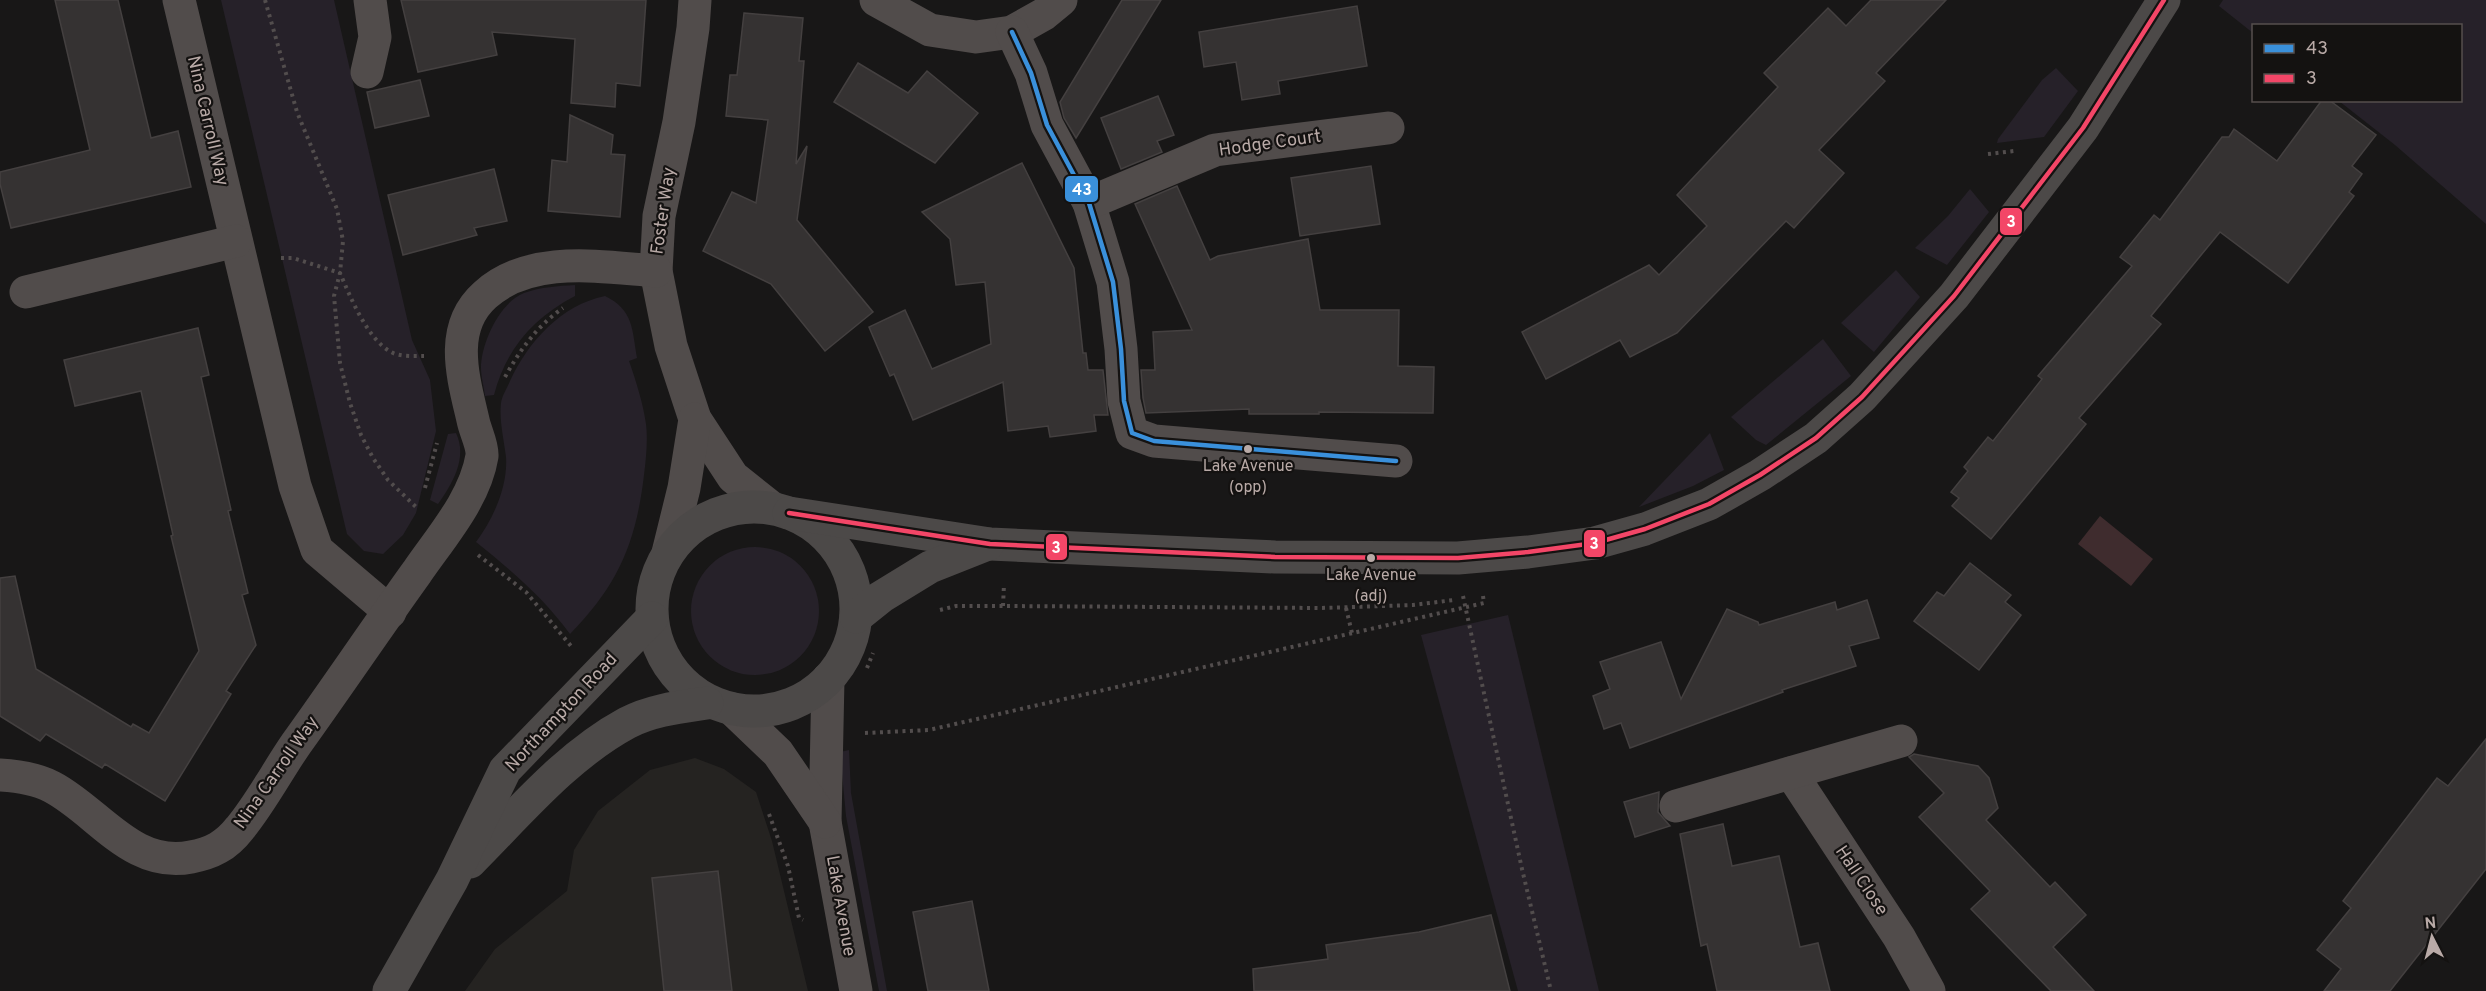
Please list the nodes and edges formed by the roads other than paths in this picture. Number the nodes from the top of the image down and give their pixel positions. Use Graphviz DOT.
graph roads {
  1 [pos="179,0"];
  2 [pos="370,0"];
  3 [pos="695,0"];
  4 [pos="876,0"];
  5 [pos="1061,0"];
  6 [pos="2164,0"];
  7 [pos="1012,32"];
  8 [pos="367,72"];
  9 [pos="1388,128"];
  10 [pos="1089,203"];
  11 [pos="239,253"];
  12 [pos="656,271"];
  13 [pos="26,292"];
  14 [pos="695,419"];
  15 [pos="1396,461"];
  16 [pos="781,510"];
  17 [pos="990,544"];
  18 [pos="668,553"];
  19 [pos="390,612"];
  20 [pos="856,617"];
  21 [pos="652,618"];
  22 [pos="828,679"];
  23 [pos="720,706"];
  24 [pos="1901,741"];
  25 [pos="1791,773"];
  26 [pos="0,775"];
  27 [pos="1676,806"];
  28 [pos="825,822"];
  29 [pos="452,880"];
  30 [pos="390,991"];
  31 [pos="856,991"];
  32 [pos="1929,991"];
  1 -- 11 [label="street, Nina Carroll Way"];
  2 -- 8 [label="street"];
  3 -- 12 [label="street, Foster Way"];
  4 -- 7 [label="street"];
  5 -- 7 [label="street"];
  6 -- 17 [label="main road"];
  7 -- 10 [label="street"];
  9 -- 10 [label="street, Hodge Court"];
  10 -- 15 [label="street"];
  11 -- 13 [label="street"];
  11 -- 19 [label="street, Nina Carroll Way"];
  12 -- 14 [label="street, Foster Way"];
  12 -- 19 [label="street, Nina Carroll Way"];
  14 -- 16 [label="street, Foster Way"];
  14 -- 18 [label="street, Foster Way"];
  16 -- 17 [label="main road"];
  16 -- 18 [label="main road"];
  16 -- 20 [label="main road"];
  17 -- 20 [label="main road"];
  18 -- 21 [label="main road"];
  19 -- 26 [label="street, Nina Carroll Way"];
  20 -- 22 [label="main road"];
  21 -- 23 [label="main road"];
  21 -- 29 [label="main road, Northampton Road"];
  22 -- 23 [label="main road"];
  22 -- 28 [label="street"];
  23 -- 28 [label="street"];
  23 -- 29 [label="main road, Northampton Road"];
  24 -- 25 [label="street"];
  25 -- 27 [label="street"];
  25 -- 32 [label="street, Hall Close"];
  28 -- 31 [label="street, Lake Avenue"];
  29 -- 30 [label="main road, Northampton Road"];
}
